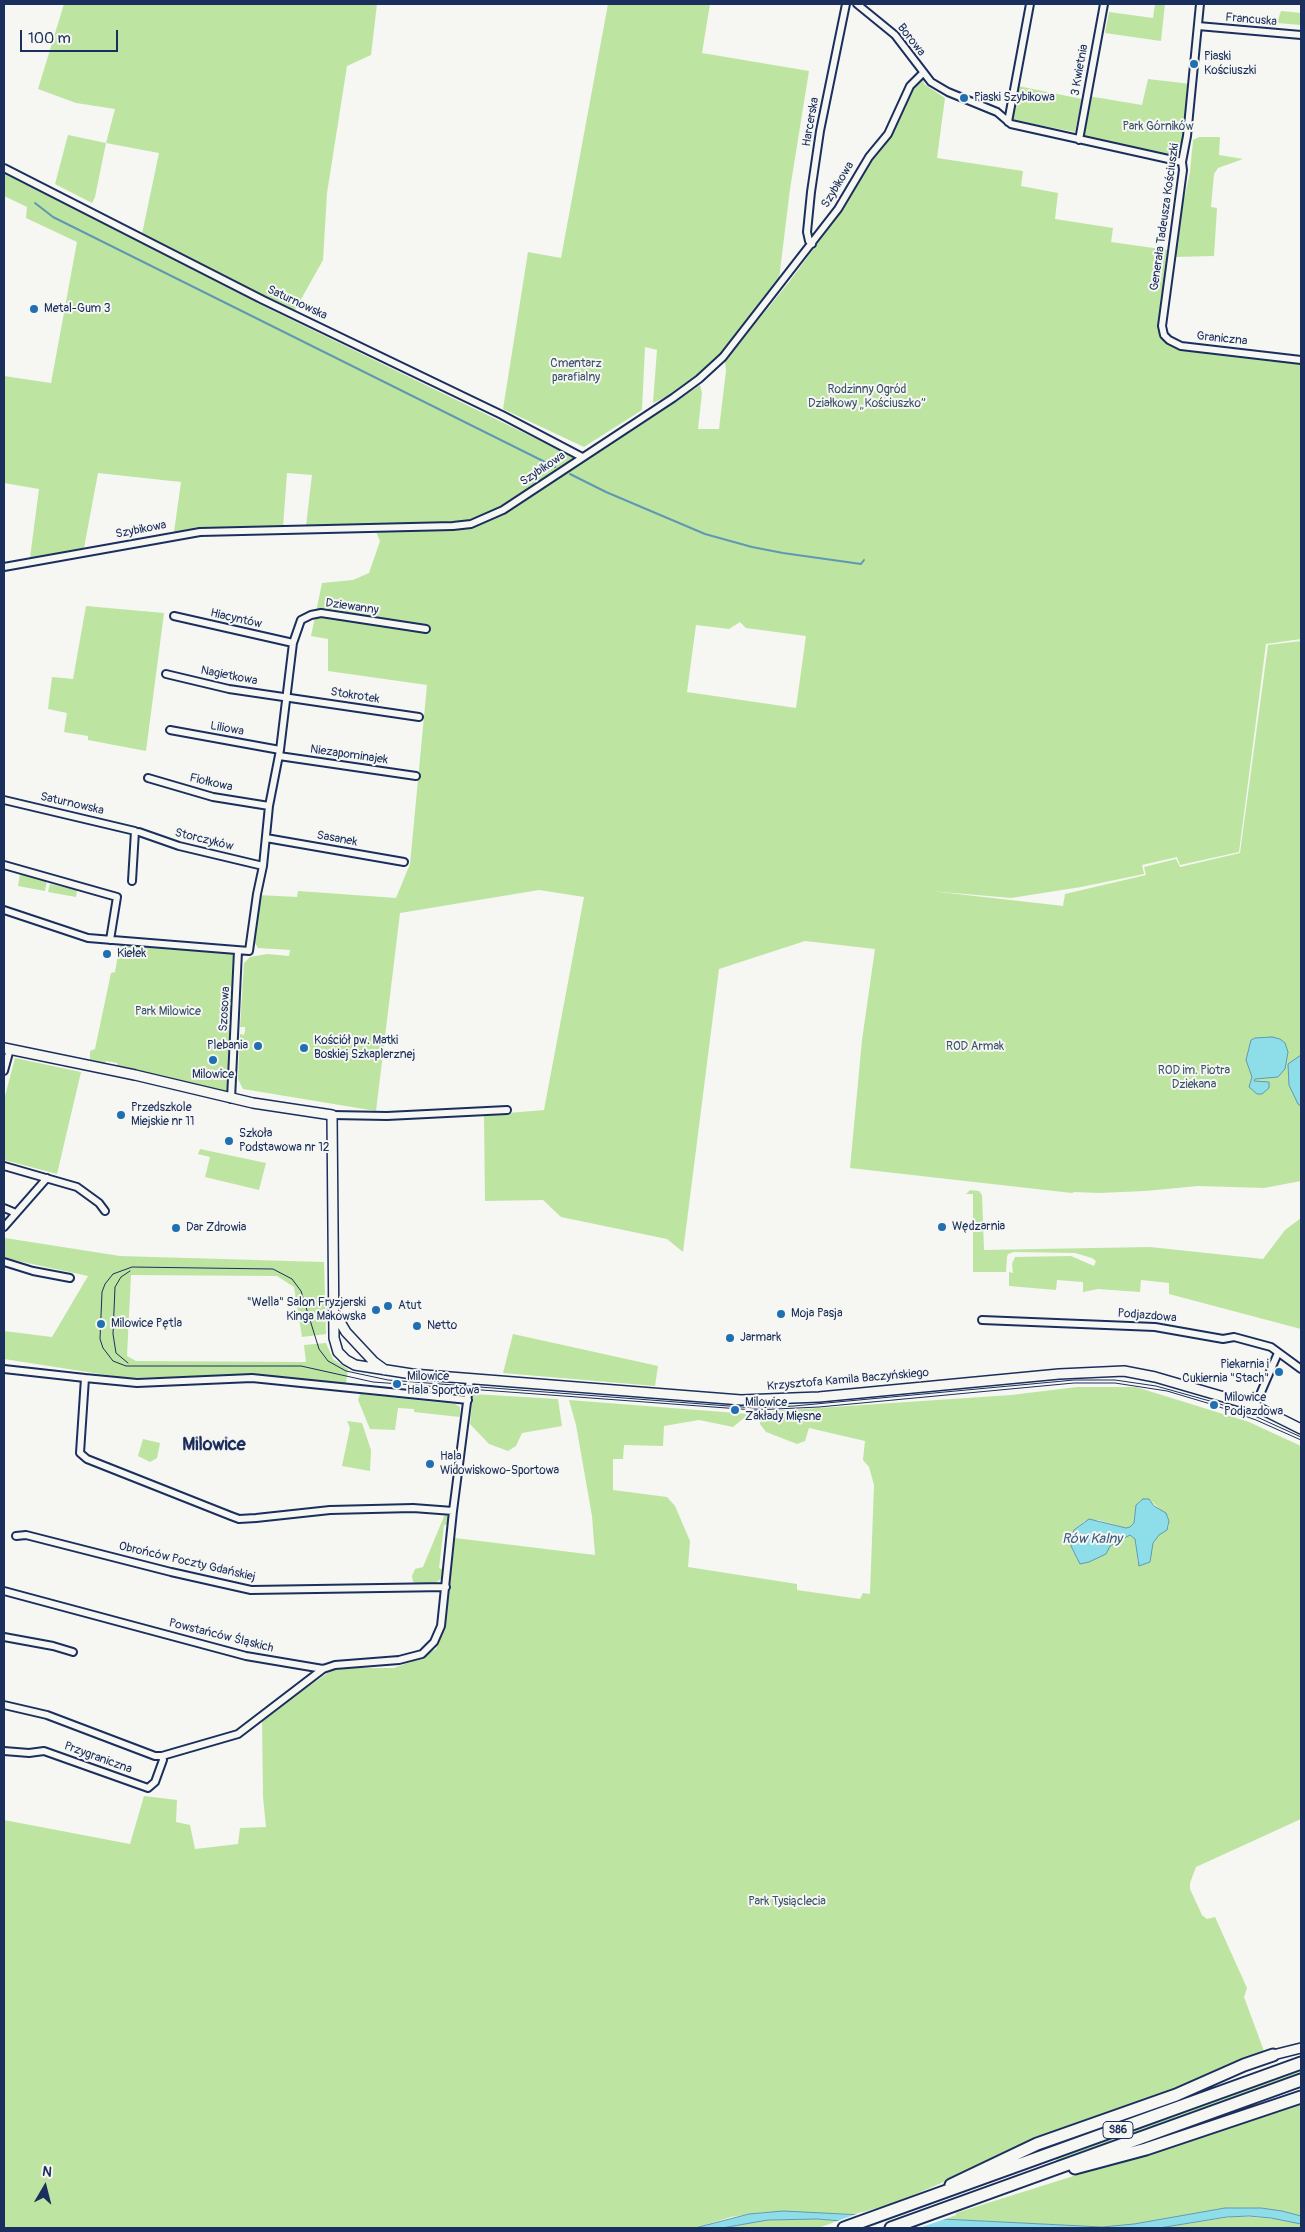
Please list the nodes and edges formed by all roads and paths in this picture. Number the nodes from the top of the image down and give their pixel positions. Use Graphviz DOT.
graph roads {
  1 [pos="846,4"];
  2 [pos="857,4"];
  3 [pos="1030,4"];
  4 [pos="1104,4"];
  5 [pos="1200,4"];
  6 [pos="1198,26"];
  7 [pos="1301,35"];
  8 [pos="922,73"];
  9 [pos="1008,122"];
  10 [pos="1079,140"];
  11 [pos="1182,162"];
  12 [pos="4,168"];
  13 [pos="812,244"];
  14 [pos="1163,314"];
  15 [pos="1301,360"];
  16 [pos="582,457"];
  17 [pos="4,567"];
  18 [pos="174,616"];
  19 [pos="426,629"];
  20 [pos="293,643"];
  21 [pos="166,674"];
  22 [pos="287,698"];
  23 [pos="419,717"];
  24 [pos="170,730"];
  25 [pos="280,753"];
  26 [pos="416,776"];
  27 [pos="148,778"];
  28 [pos="4,800"];
  29 [pos="269,806"];
  30 [pos="137,831"];
  31 [pos="266,838"];
  32 [pos="404,862"];
  33 [pos="4,865"];
  34 [pos="264,866"];
  35 [pos="132,881"];
  36 [pos="4,910"];
  37 [pos="110,940"];
  38 [pos="238,951"];
  39 [pos="7,1049"];
  40 [pos="4,1071"];
  41 [pos="232,1099"];
  42 [pos="507,1110"];
  43 [pos="332,1115"];
  44 [pos="4,1166"];
  45 [pos="47,1178"];
  46 [pos="4,1208"];
  47 [pos="105,1211"];
  48 [pos="16,1213"];
  49 [pos="4,1227"];
  50 [pos="4,1262"];
  51 [pos="70,1278"];
  52 [pos="334,1310"];
  53 [pos="982,1320"];
  54 [pos="1278,1353"];
  55 [pos="4,1369"];
  56 [pos="1301,1369"];
  57 [pos="387,1371"];
  58 [pos="85,1378"];
  59 [pos="470,1379"];
  60 [pos="468,1400"];
  61 [pos="1255,1406"];
  62 [pos="1301,1429"];
  63 [pos="453,1511"];
  64 [pos="16,1536"];
  65 [pos="446,1587"];
  66 [pos="4,1591"];
  67 [pos="4,1637"];
  68 [pos="73,1652"];
  69 [pos="323,1669"];
  70 [pos="4,1705"];
  71 [pos="4,1751"];
  72 [pos="162,1756"];
  73 [pos="1301,2048"];
  74 [pos="1273,2055"];
  75 [pos="1301,2063"];
  76 [pos="1301,2080"];
  77 [pos="1301,2097"];
  78 [pos="1032,2178"];
  79 [pos="934,2196"];
  80 [pos="845,2228"];
  81 [pos="891,2228"];
  1 -- 13 [label="street, Harcerska"];
  2 -- 8 [label="street, Borowa"];
  3 -- 9 [label="street"];
  4 -- 10 [label="street, 3 Kwietnia"];
  5 -- 6 [label="street, Generała Tadeusza Kościuszki"];
  6 -- 7 [label="street, Francuska"];
  6 -- 11 [label="street, Generała Tadeusza Kościuszki"];
  8 -- 9 [label="street, Borowa"];
  8 -- 13 [label="street, Szybikowa"];
  9 -- 10 [label="street, Borowa"];
  10 -- 11 [label="street, Borowa"];
  11 -- 14 [label="street, Generała Tadeusza Kościuszki"];
  12 -- 16 [label="street, Saturnowska"];
  13 -- 16 [label="street, Szybikowa"];
  14 -- 15 [label="street, Graniczna"];
  16 -- 17 [label="street, Szybikowa"];
  18 -- 20 [label="street, Hiacyntów"];
  19 -- 20 [label="street, Dziewanny"];
  20 -- 22 [label="street"];
  21 -- 22 [label="street, Nagietkowa"];
  22 -- 23 [label="street, Stokrotek"];
  22 -- 25 [label="street"];
  24 -- 25 [label="street, Liliowa"];
  25 -- 26 [label="street, Niezapominajek"];
  25 -- 29 [label="street"];
  27 -- 29 [label="street, Fiołkowa"];
  28 -- 30 [label="street, Saturnowska"];
  29 -- 31 [label="street"];
  30 -- 34 [label="street, Storczyków"];
  30 -- 35 [label="street"];
  31 -- 32 [label="street, Sasanek"];
  31 -- 34 [label="street"];
  33 -- 37 [label="street"];
  34 -- 38 [label="street"];
  36 -- 37 [label="street"];
  37 -- 38 [label="street"];
  38 -- 41 [label="street, Szosowa"];
  39 -- 40 [label="street"];
  39 -- 41 [label="street"];
  41 -- 43 [label="street"];
  42 -- 43 [label="street"];
  43 -- 52 [label="street, Krzysztofa Kamila Baczyńskiego"];
  44 -- 45 [label="street"];
  45 -- 47 [label="street"];
  45 -- 48 [label="street"];
  46 -- 48 [label="street"];
  48 -- 49 [label="street"];
  50 -- 51 [label="street"];
  52 -- 57 [label="street, Krzysztofa Kamila Baczyńskiego"];
  52 -- 57 [label="street, Krzysztofa Kamila Baczyńskiego"];
  53 -- 54 [label="street, Podjazdowa"];
  54 -- 56 [label="street, Podjazdowa"];
  54 -- 61 [label="street"];
  55 -- 58 [label="street"];
  57 -- 59 [label="street, Krzysztofa Kamila Baczyńskiego"];
  58 -- 60 [label="street"];
  58 -- 63 [label="street"];
  59 -- 60 [label="street, Powstańców Śląskich"];
  59 -- 61 [label="street, Krzysztofa Kamila Baczyńskiego"];
  60 -- 63 [label="street, Powstańców Śląskich"];
  61 -- 62 [label="street, Krzysztofa Kamila Baczyńskiego"];
  63 -- 65 [label="street, Powstańców Śląskich"];
  64 -- 65 [label="street, Obrońców Poczty Gdańskiej"];
  65 -- 69 [label="street, Powstańców Śląskich"];
  66 -- 69 [label="street, Powstańców Śląskich"];
  67 -- 68 [label="street"];
  69 -- 72 [label="street"];
  70 -- 72 [label="street, Przygraniczna"];
  71 -- 72 [label="street, Przygraniczna"];
  73 -- 74 [label="street"];
  74 -- 79 [label="highway"];
  75 -- 79 [label="highway, S86"];
  76 -- 78 [label="highway, S86"];
  77 -- 78 [label="highway"];
  78 -- 81 [label="highway, S86"];
  79 -- 80 [label="highway, S86"];
}
